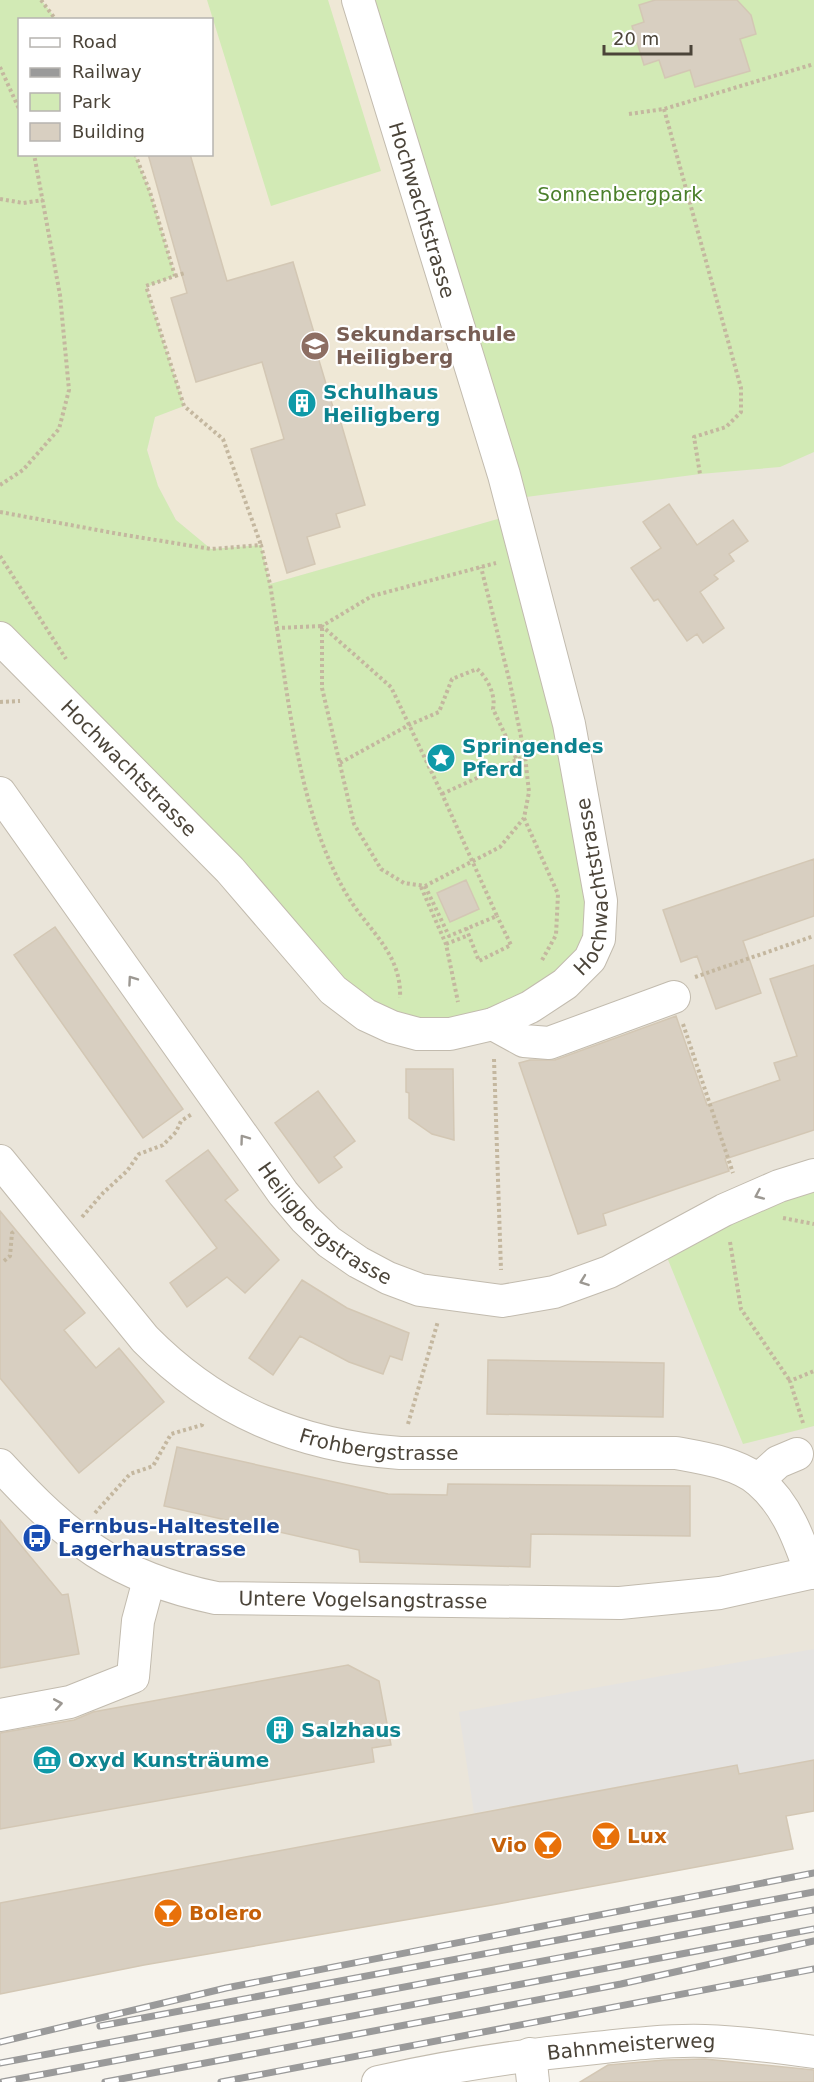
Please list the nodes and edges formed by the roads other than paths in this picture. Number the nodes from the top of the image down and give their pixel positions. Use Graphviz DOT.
graph roads {
  1 [pos="358,0"];
  2 [pos="0,638"];
  3 [pos="0,793"];
  4 [pos="674,997"];
  5 [pos="493,1024"];
  6 [pos="0,1161"];
  7 [pos="814,1175"];
  8 [pos="797,1454"];
  9 [pos="0,1465"];
  10 [pos="759,1480"];
  11 [pos="813,1573"];
  12 [pos="149,1580"];
  13 [pos="0,1715"];
  14 [pos="814,2052"];
  15 [pos="531,2068"];
  16 [pos="378,2082"];
  1 -- 5 [label="street, Hochwachtstrasse"];
  2 -- 5 [label="street, Hochwachtstrasse"];
  7 -- 3 [label="street, Heiligbergstrasse, one-way"];
  4 -- 5 [label="street"];
  6 -- 10 [label="street, Frohbergstrasse"];
  8 -- 10 [label="street"];
  9 -- 12 [label="street, Untere Vogelsangstrasse"];
  10 -- 11 [label="street, Frohbergstrasse"];
  11 -- 12 [label="street, Untere Vogelsangstrasse"];
  13 -- 12 [label="street, one-way"];
  14 -- 15 [label="street, Bahnmeisterweg"];
  15 -- 16 [label="street, Bahnmeisterweg"];
}
